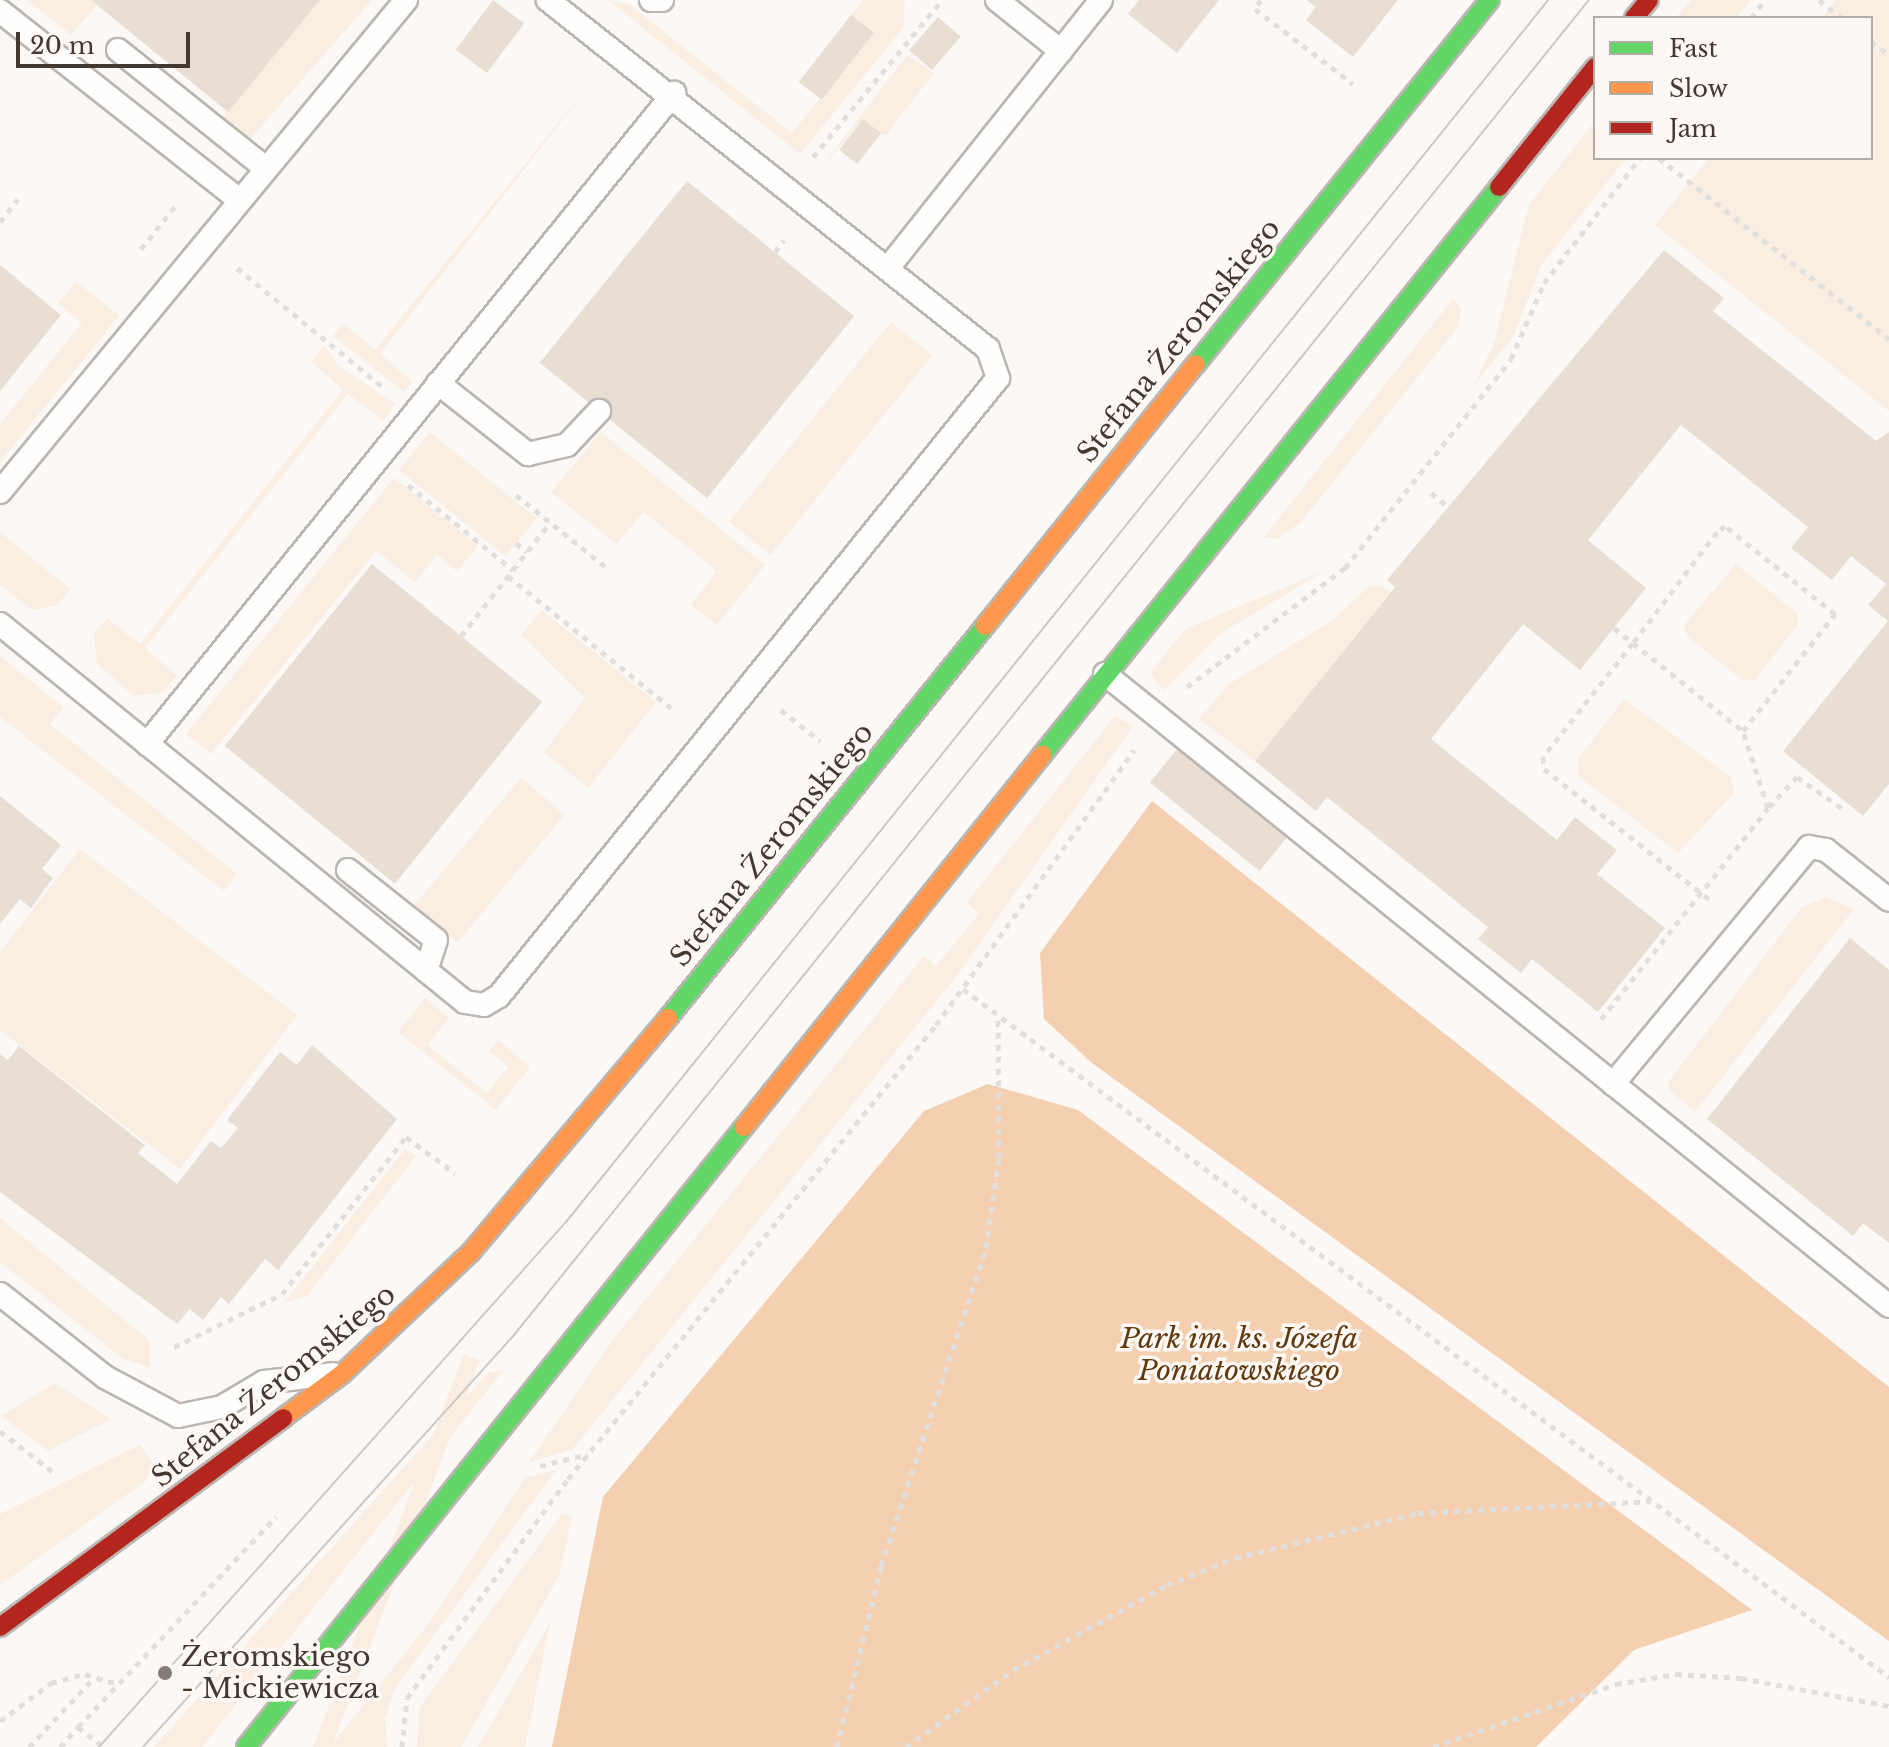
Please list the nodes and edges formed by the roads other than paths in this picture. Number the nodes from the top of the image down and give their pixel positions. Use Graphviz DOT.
graph roads {
  1 [pos="406,0"];
  2 [pos="548,0"];
  3 [pos="651,0"];
  4 [pos="662,0"];
  5 [pos="997,0"];
  6 [pos="1101,0"];
  7 [pos="1490,0"];
  8 [pos="1649,0"];
  9 [pos="0,11"];
  10 [pos="1636,16"];
  11 [pos="118,50"];
  12 [pos="1061,51"];
  13 [pos="1593,69"];
  14 [pos="674,93"];
  15 [pos="264,167"];
  16 [pos="238,199"];
  17 [pos="888,268"];
  18 [pos="438,383"];
  19 [pos="599,411"];
  20 [pos="0,492"];
  21 [pos="0,624"];
  22 [pos="1105,674"];
  23 [pos="147,744"];
  24 [pos="348,870"];
  25 [pos="1889,900"];
  26 [pos="426,970"];
  27 [pos="1613,1084"];
  28 [pos="0,1294"];
  29 [pos="1889,1306"];
  30 [pos="342,1374"];
  31 [pos="0,1627"];
  32 [pos="246,1747"];
  1 -- 15 [label="lane"];
  2 -- 14 [label="lane"];
  3 -- 4 [label="lane"];
  5 -- 12 [label="lane"];
  6 -- 12 [label="lane"];
  7 -- 30 [label="main road, Stefana Żeromskiego"];
  8 -- 10 [label="main road"];
  9 -- 16 [label="lane"];
  11 -- 15 [label="lane"];
  12 -- 17 [label="lane"];
  13 -- 22 [label="main road"];
  14 -- 17 [label="lane"];
  14 -- 18 [label="lane"];
  15 -- 16 [label="lane"];
  16 -- 20 [label="lane"];
  17 -- 26 [label="lane"];
  18 -- 19 [label="lane"];
  18 -- 23 [label="lane"];
  21 -- 23 [label="lane"];
  22 -- 27 [label="lane"];
  22 -- 32 [label="main road"];
  23 -- 26 [label="lane"];
  24 -- 26 [label="lane"];
  25 -- 27 [label="lane"];
  27 -- 29 [label="lane"];
  28 -- 30 [label="lane"];
  30 -- 31 [label="main road, Stefana Żeromskiego"];
}
